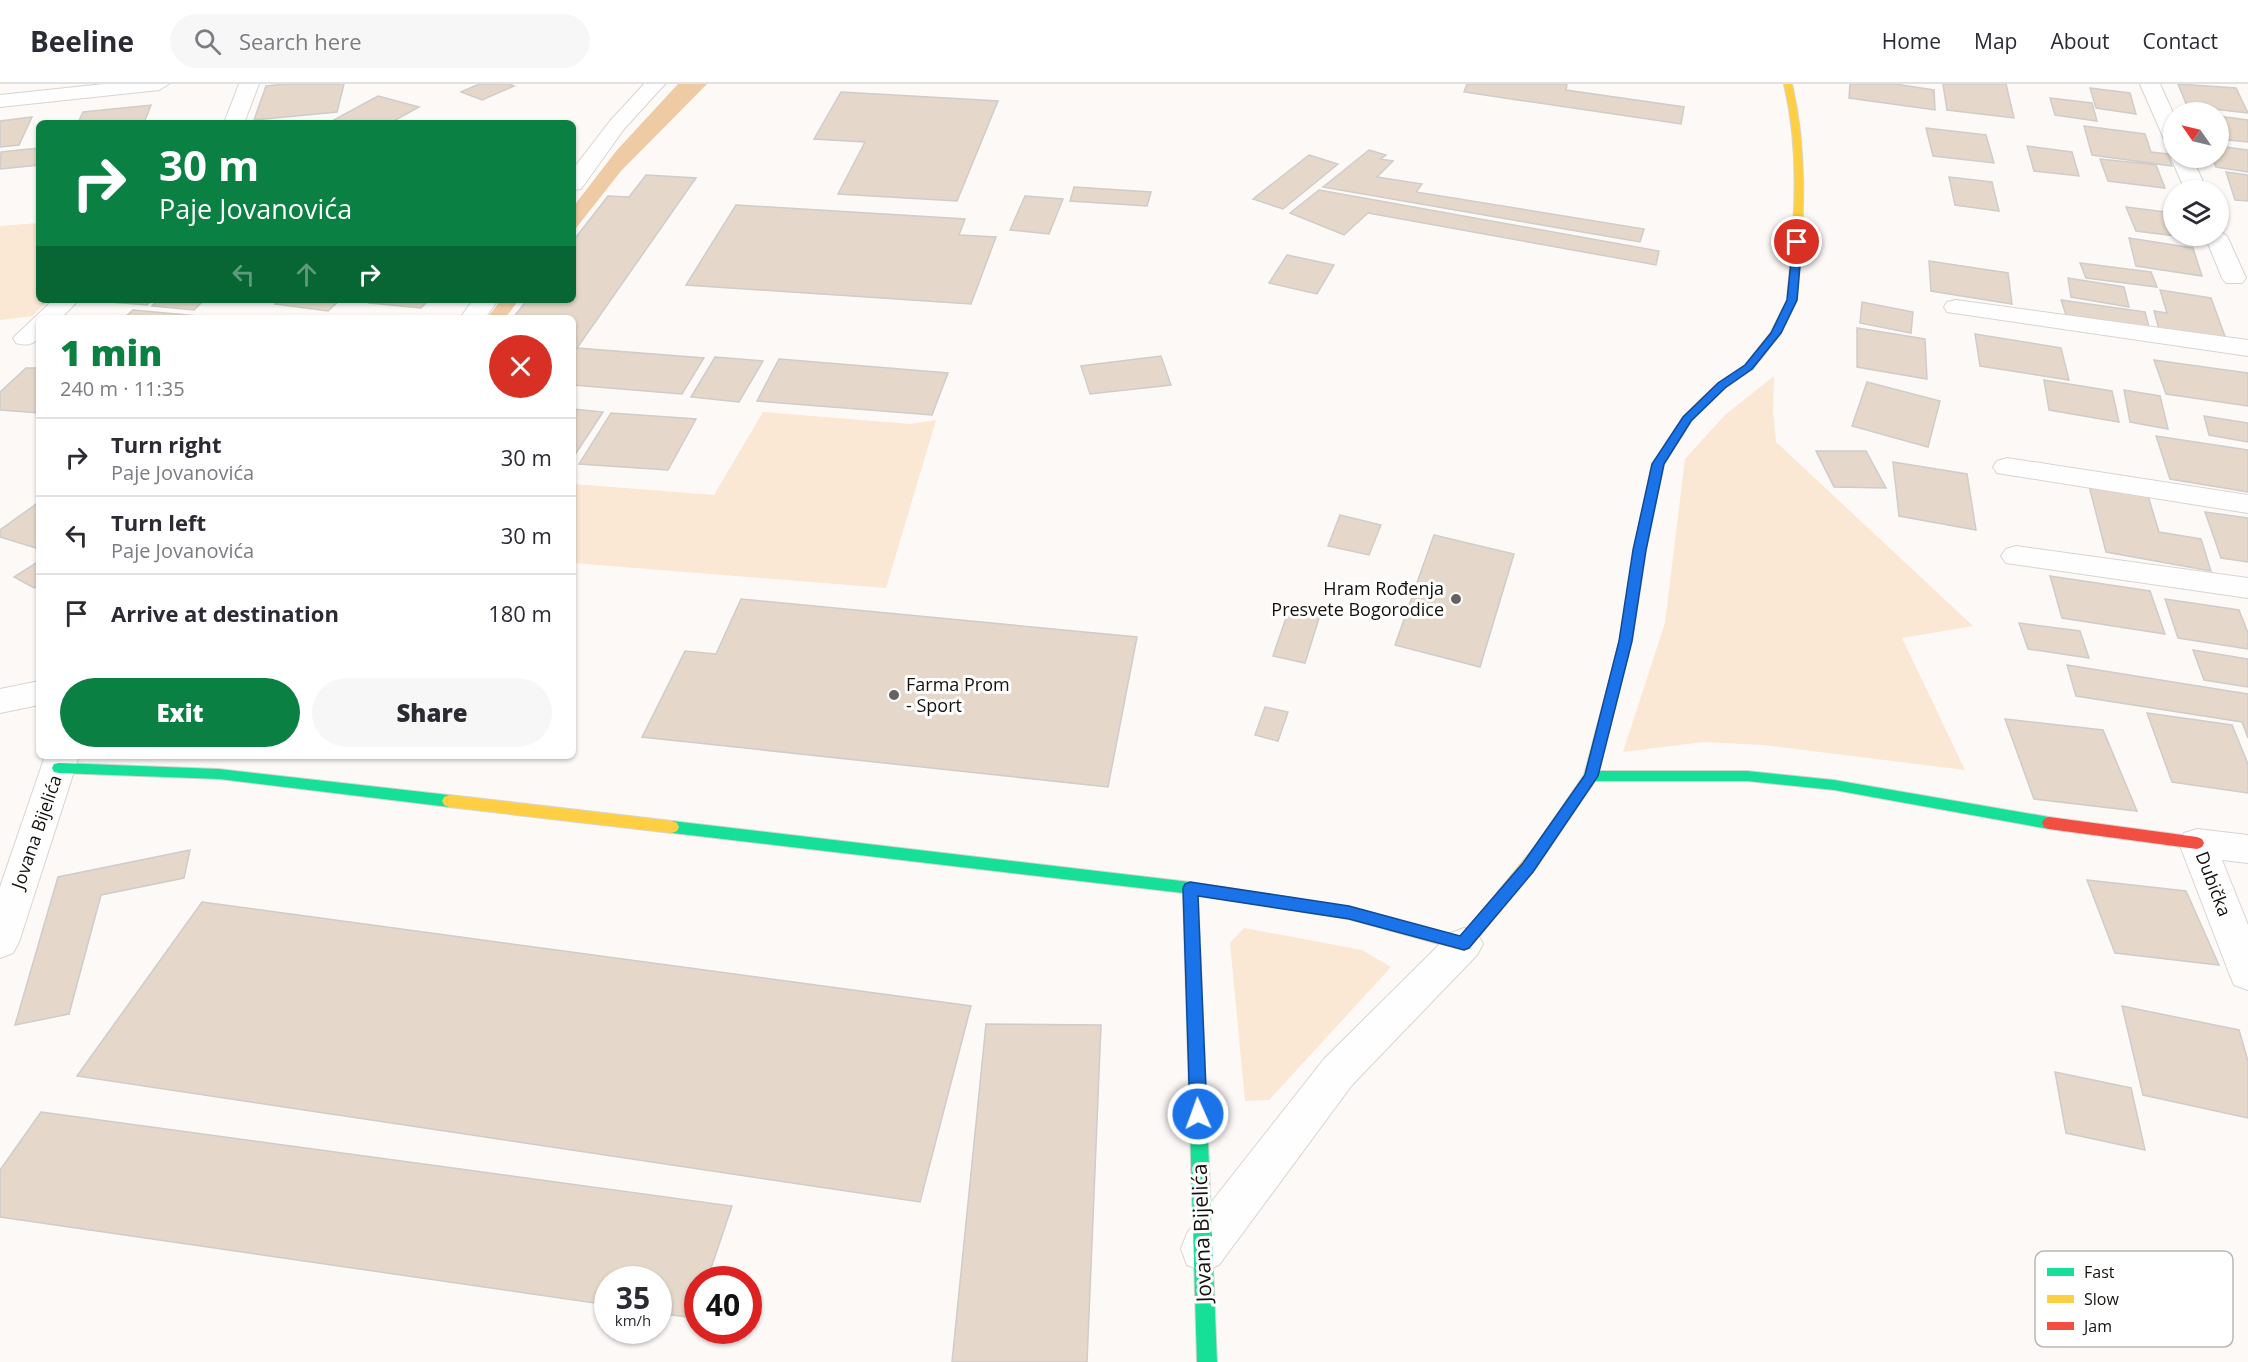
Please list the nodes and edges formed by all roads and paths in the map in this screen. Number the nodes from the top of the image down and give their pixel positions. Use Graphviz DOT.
graph roads {
  1 [pos="159,84"];
  2 [pos="249,84"];
  3 [pos="655,84"];
  4 [pos="1788,84"];
  5 [pos="2150,84"];
  6 [pos="0,101"];
  7 [pos="2163,114"];
  8 [pos="235,120"];
  9 [pos="576,180"];
  10 [pos="2220,246"];
  11 [pos="2234,278"];
  12 [pos="64,303"];
  13 [pos="484,303"];
  14 [pos="1956,307"];
  15 [pos="50,315"];
  16 [pos="474,315"];
  17 [pos="2248,348"];
  18 [pos="2007,467"];
  19 [pos="2248,504"];
  20 [pos="2016,556"];
  21 [pos="2248,588"];
  22 [pos="36,694"];
  23 [pos="0,701"];
  24 [pos="61,762"];
  25 [pos="1591,776"];
  26 [pos="2197,843"];
  27 [pos="2248,849"];
  28 [pos="1190,888"];
  29 [pos="0,942"];
  30 [pos="1464,944"];
  31 [pos="2248,973"];
  32 [pos="1203,1249"];
  33 [pos="1207,1362"];
  1 -- 6 [label="street"];
  2 -- 8 [label="street"];
  3 -- 9 [label="street"];
  4 -- 25 [label="street"];
  5 -- 7 [label="street"];
  10 -- 11 [label="street"];
  12 -- 15 [label="street"];
  13 -- 16 [label="street"];
  14 -- 17 [label="street"];
  18 -- 19 [label="street"];
  20 -- 21 [label="street"];
  22 -- 23 [label="street"];
  24 -- 28 [label="street"];
  24 -- 29 [label="street, Jovana Bijelića"];
  25 -- 26 [label="street"];
  25 -- 30 [label="street"];
  26 -- 27 [label="street, Dubička"];
  26 -- 31 [label="street, Dubička"];
  28 -- 30 [label="street"];
  28 -- 32 [label="street, Jovana Bijelića"];
  30 -- 32 [label="street"];
  32 -- 33 [label="street, Jovana Bijelića"];
}
